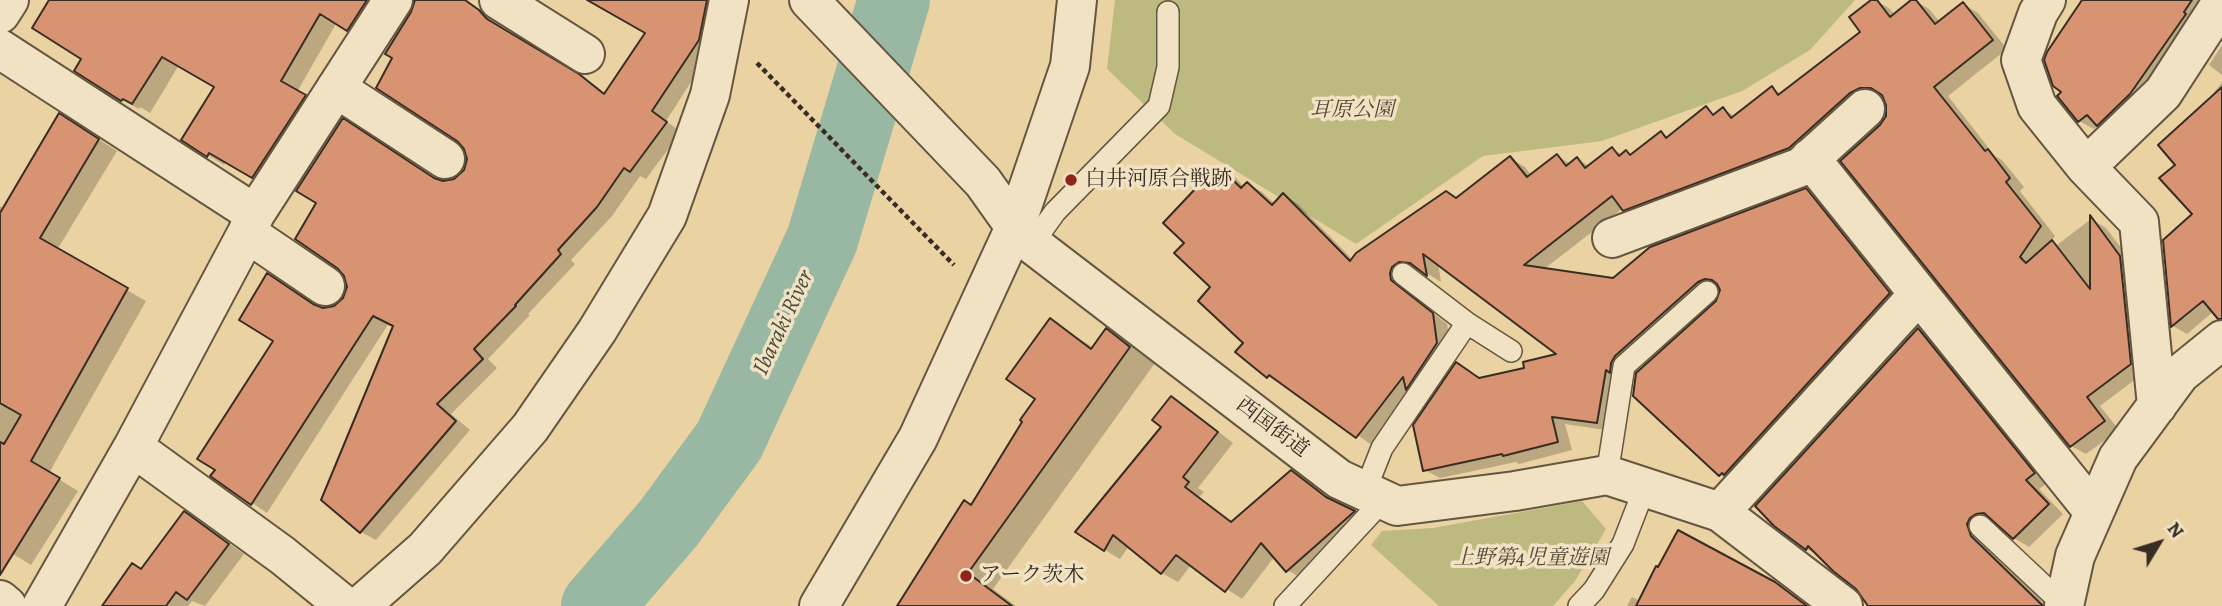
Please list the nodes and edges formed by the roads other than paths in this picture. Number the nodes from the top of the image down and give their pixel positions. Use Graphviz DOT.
graph roads {
  1 [pos="9,0"];
  2 [pos="393,0"];
  3 [pos="499,0"];
  4 [pos="729,0"];
  5 [pos="809,0"];
  6 [pos="1077,0"];
  7 [pos="2046,0"];
  8 [pos="2222,2"];
  9 [pos="1168,12"];
  10 [pos="0,14"];
  11 [pos="0,49"];
  12 [pos="585,54"];
  13 [pos="336,89"];
  14 [pos="1865,109"];
  15 [pos="1810,158"];
  16 [pos="445,159"];
  17 [pos="2086,167"];
  18 [pos="251,223"];
  19 [pos="1024,235"];
  20 [pos="1612,238"];
  21 [pos="1403,274"];
  22 [pos="325,286"];
  23 [pos="1707,292"];
  24 [pos="1919,293"];
  25 [pos="1467,323"];
  26 [pos="2222,340"];
  27 [pos="1511,351"];
  28 [pos="2157,405"];
  29 [pos="134,447"];
  30 [pos="1607,475"];
  31 [pos="1645,487"];
  32 [pos="1374,495"];
  33 [pos="1720,512"];
  34 [pos="2094,512"];
  35 [pos="1980,526"];
  36 [pos="0,600"];
  37 [pos="1831,602"];
  38 [pos="1292,604"];
  39 [pos="2064,605"];
  40 [pos="7,606"];
  41 [pos="42,606"];
  42 [pos="345,606"];
  43 [pos="360,606"];
  44 [pos="818,606"];
  45 [pos="1579,606"];
  1 -- 10 [label="street"];
  2 -- 13 [label="street"];
  3 -- 12 [label="street"];
  4 -- 43 [label="street"];
  5 -- 19 [label="street, 西国街道"];
  6 -- 19 [label="street"];
  7 -- 17 [label="street"];
  8 -- 17 [label="street"];
  9 -- 19 [label="lane"];
  11 -- 18 [label="street"];
  13 -- 16 [label="street"];
  13 -- 18 [label="street"];
  14 -- 15 [label="street"];
  15 -- 20 [label="street"];
  15 -- 24 [label="street"];
  17 -- 28 [label="street"];
  18 -- 22 [label="street"];
  18 -- 29 [label="street"];
  19 -- 32 [label="street, 西国街道"];
  19 -- 44 [label="street"];
  21 -- 25 [label="lane"];
  23 -- 30 [label="lane"];
  24 -- 33 [label="street"];
  24 -- 34 [label="street"];
  25 -- 27 [label="lane"];
  25 -- 32 [label="lane"];
  26 -- 28 [label="street"];
  28 -- 34 [label="street"];
  29 -- 41 [label="street"];
  29 -- 42 [label="street"];
  30 -- 31 [label="street, 西国街道"];
  30 -- 32 [label="street, 西国街道"];
  31 -- 33 [label="street, 西国街道"];
  31 -- 45 [label="lane"];
  32 -- 38 [label="lane"];
  33 -- 37 [label="street, 西国街道"];
  34 -- 39 [label="street"];
  35 -- 39 [label="lane"];
  36 -- 40 [label="street"];
}
